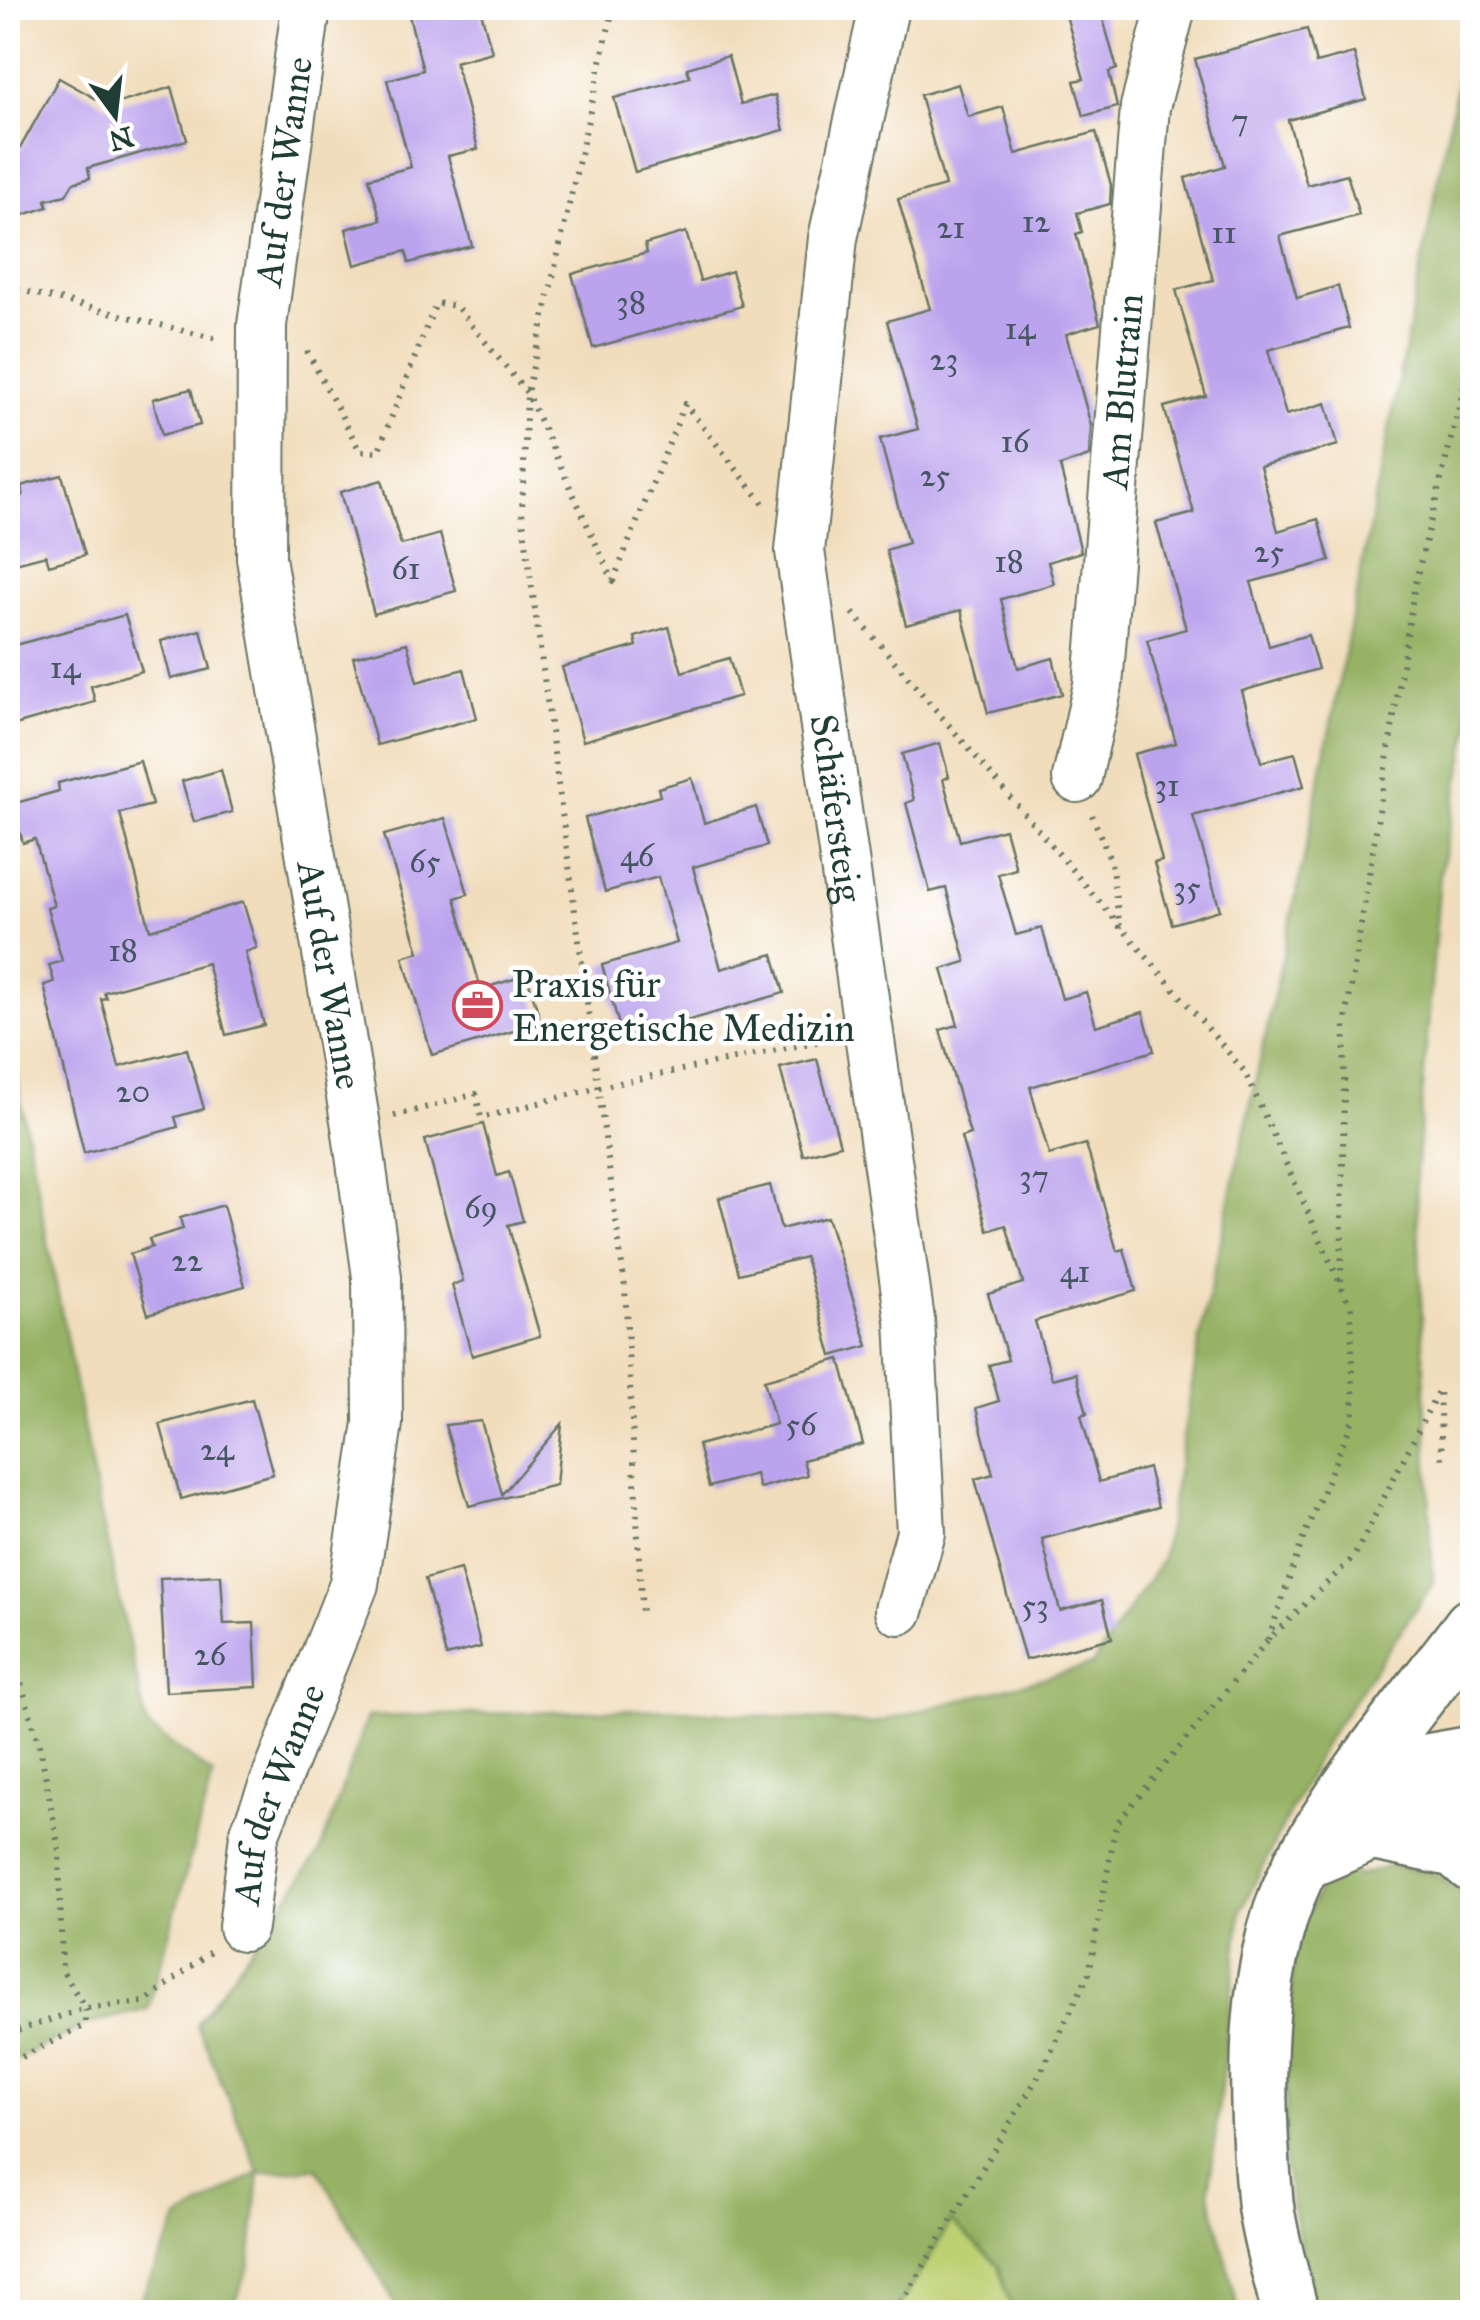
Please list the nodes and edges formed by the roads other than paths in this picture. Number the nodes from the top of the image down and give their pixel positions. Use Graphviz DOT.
graph roads {
  1 [pos="306,8"];
  2 [pos="884,8"];
  3 [pos="1171,8"];
  4 [pos="1077,778"];
  5 [pos="899,1610"];
  6 [pos="1472,1626"];
  7 [pos="1472,1754"];
  8 [pos="1354,1783"];
  9 [pos="1472,1792"];
  10 [pos="1376,1833"];
  11 [pos="1302,1862"];
  12 [pos="1472,1864"];
  13 [pos="243,1927"];
  14 [pos="1290,2312"];
  1 -- 13 [label="street, Auf der Wanne"];
  2 -- 5 [label="street, Schäfersteig"];
  3 -- 4 [label="street, Am Blutrain"];
  6 -- 8 [label="main road"];
  7 -- 8 [label="main road"];
  8 -- 11 [label="main road"];
  9 -- 10 [label="main road"];
  10 -- 11 [label="main road"];
  10 -- 12 [label="main road"];
  11 -- 14 [label="main road"];
}
